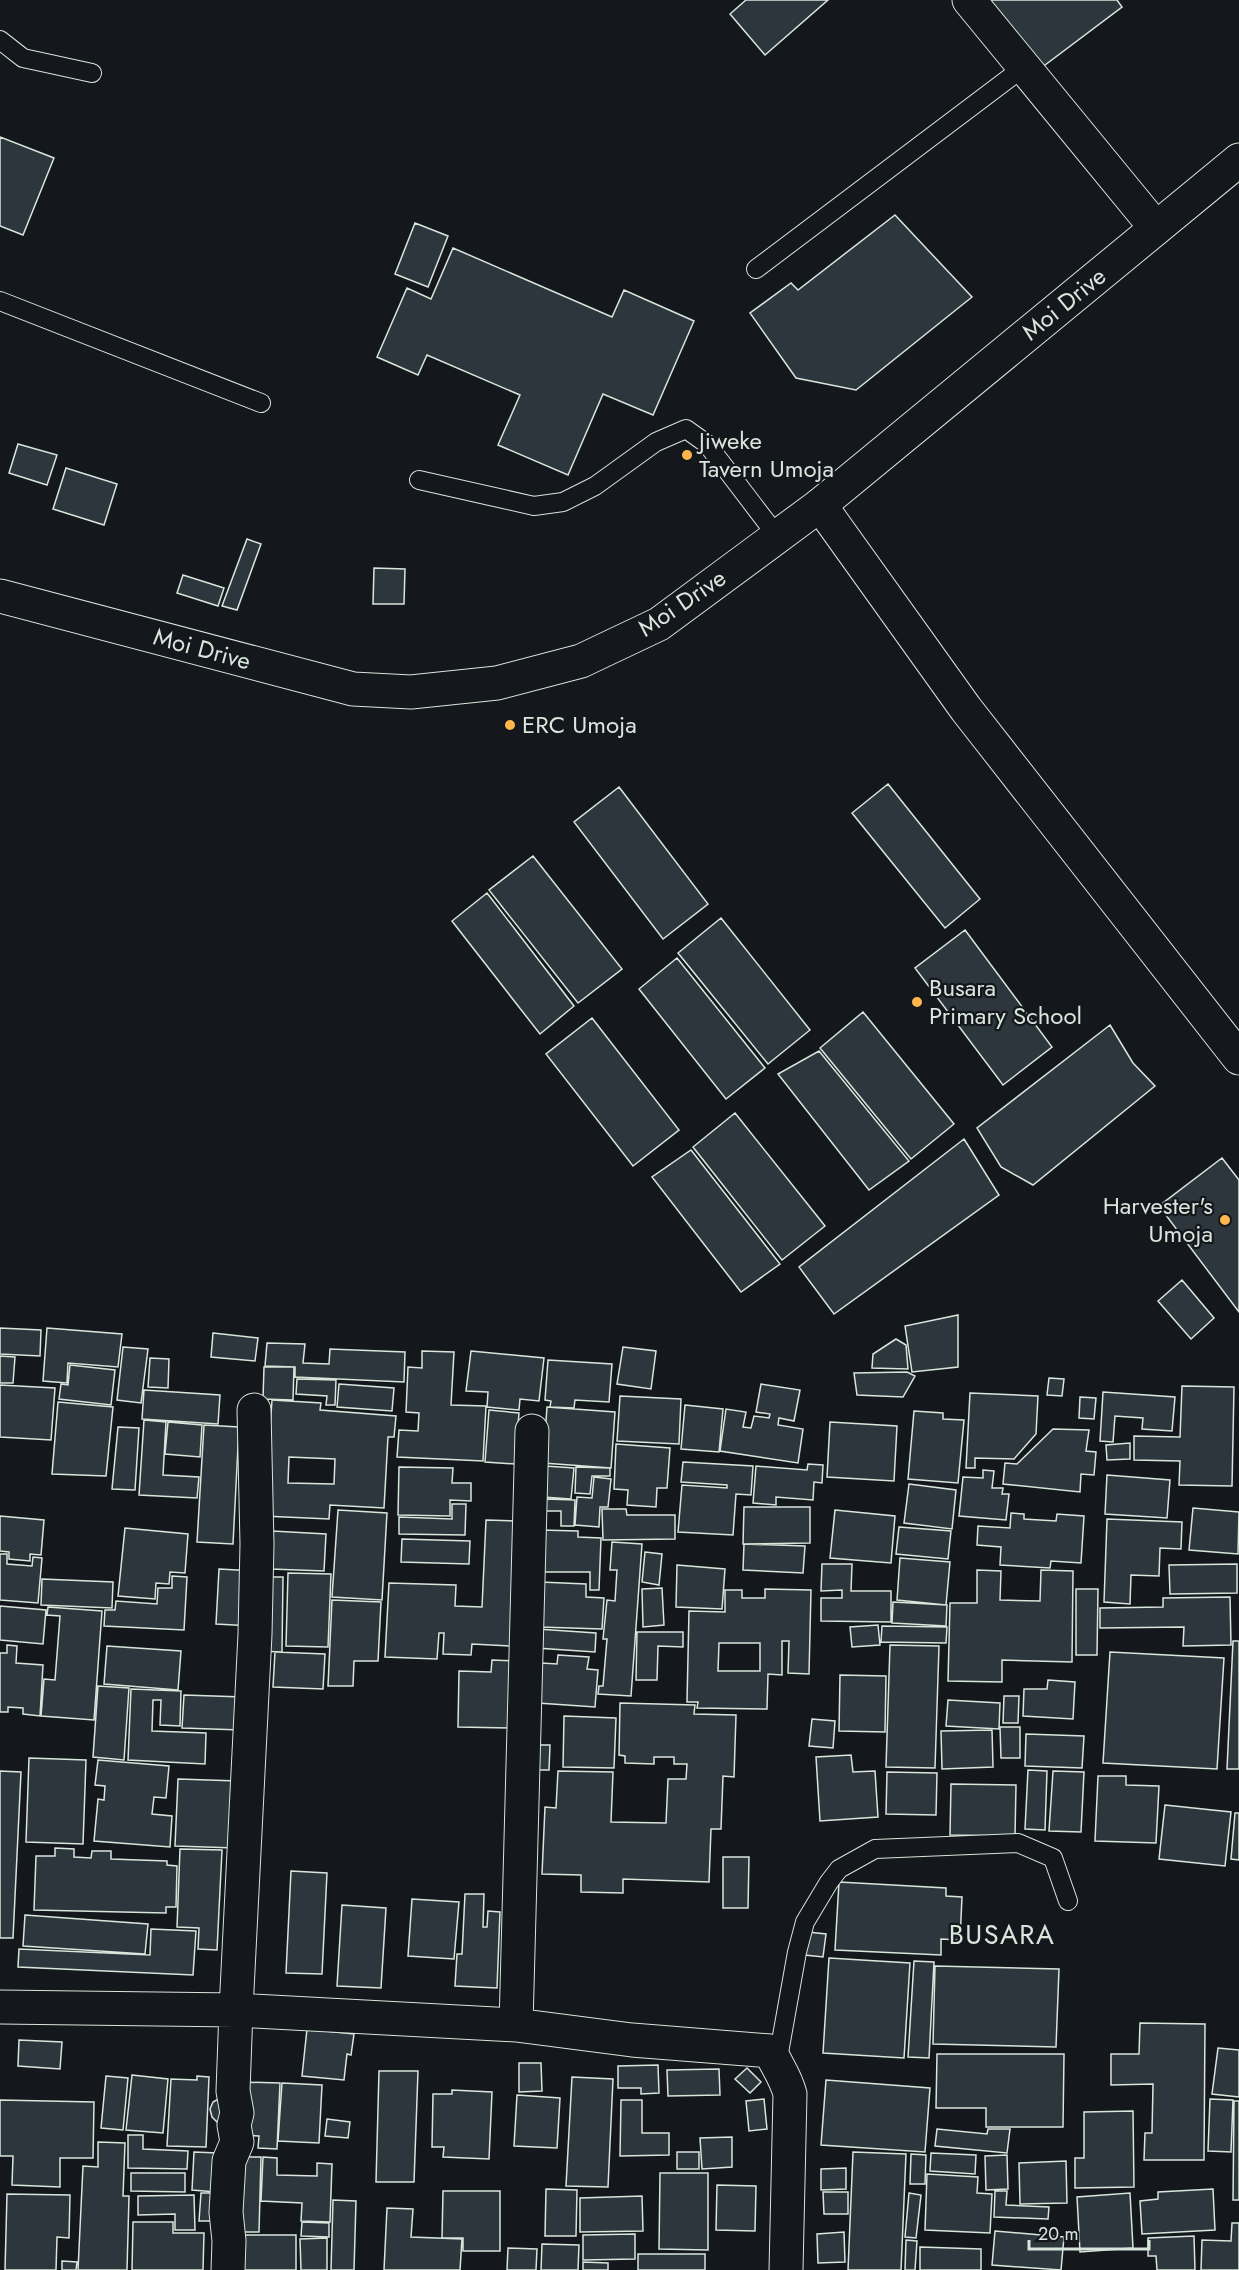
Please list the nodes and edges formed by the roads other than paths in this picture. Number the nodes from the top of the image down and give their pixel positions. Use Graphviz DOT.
graph roads {
  1 [pos="969,0"];
  2 [pos="0,40"];
  3 [pos="1024,67"];
  4 [pos="92,73"];
  5 [pos="1239,160"];
  6 [pos="1156,228"];
  7 [pos="756,269"];
  8 [pos="0,302"];
  9 [pos="261,403"];
  10 [pos="419,480"];
  11 [pos="820,505"];
  12 [pos="777,536"];
  13 [pos="0,596"];
  14 [pos="1239,1058"];
  15 [pos="254,1410"];
  16 [pos="532,1431"];
  17 [pos="1068,1901"];
  18 [pos="0,2007"];
  19 [pos="236,2010"];
  20 [pos="516,2025"];
  21 [pos="777,2066"];
  22 [pos="228,2270"];
  23 [pos="786,2270"];
  1 -- 3 [label="street"];
  2 -- 4 [label="lane"];
  3 -- 6 [label="street"];
  3 -- 7 [label="lane"];
  5 -- 6 [label="street, Moi Drive"];
  6 -- 11 [label="street, Moi Drive"];
  8 -- 9 [label="lane"];
  10 -- 12 [label="lane"];
  11 -- 12 [label="street, Moi Drive"];
  11 -- 14 [label="street"];
  12 -- 13 [label="street, Moi Drive"];
  15 -- 19 [label="street"];
  16 -- 20 [label="street"];
  17 -- 21 [label="lane"];
  18 -- 19 [label="street"];
  19 -- 20 [label="street"];
  19 -- 22 [label="street"];
  20 -- 21 [label="street"];
  21 -- 23 [label="street"];
}
